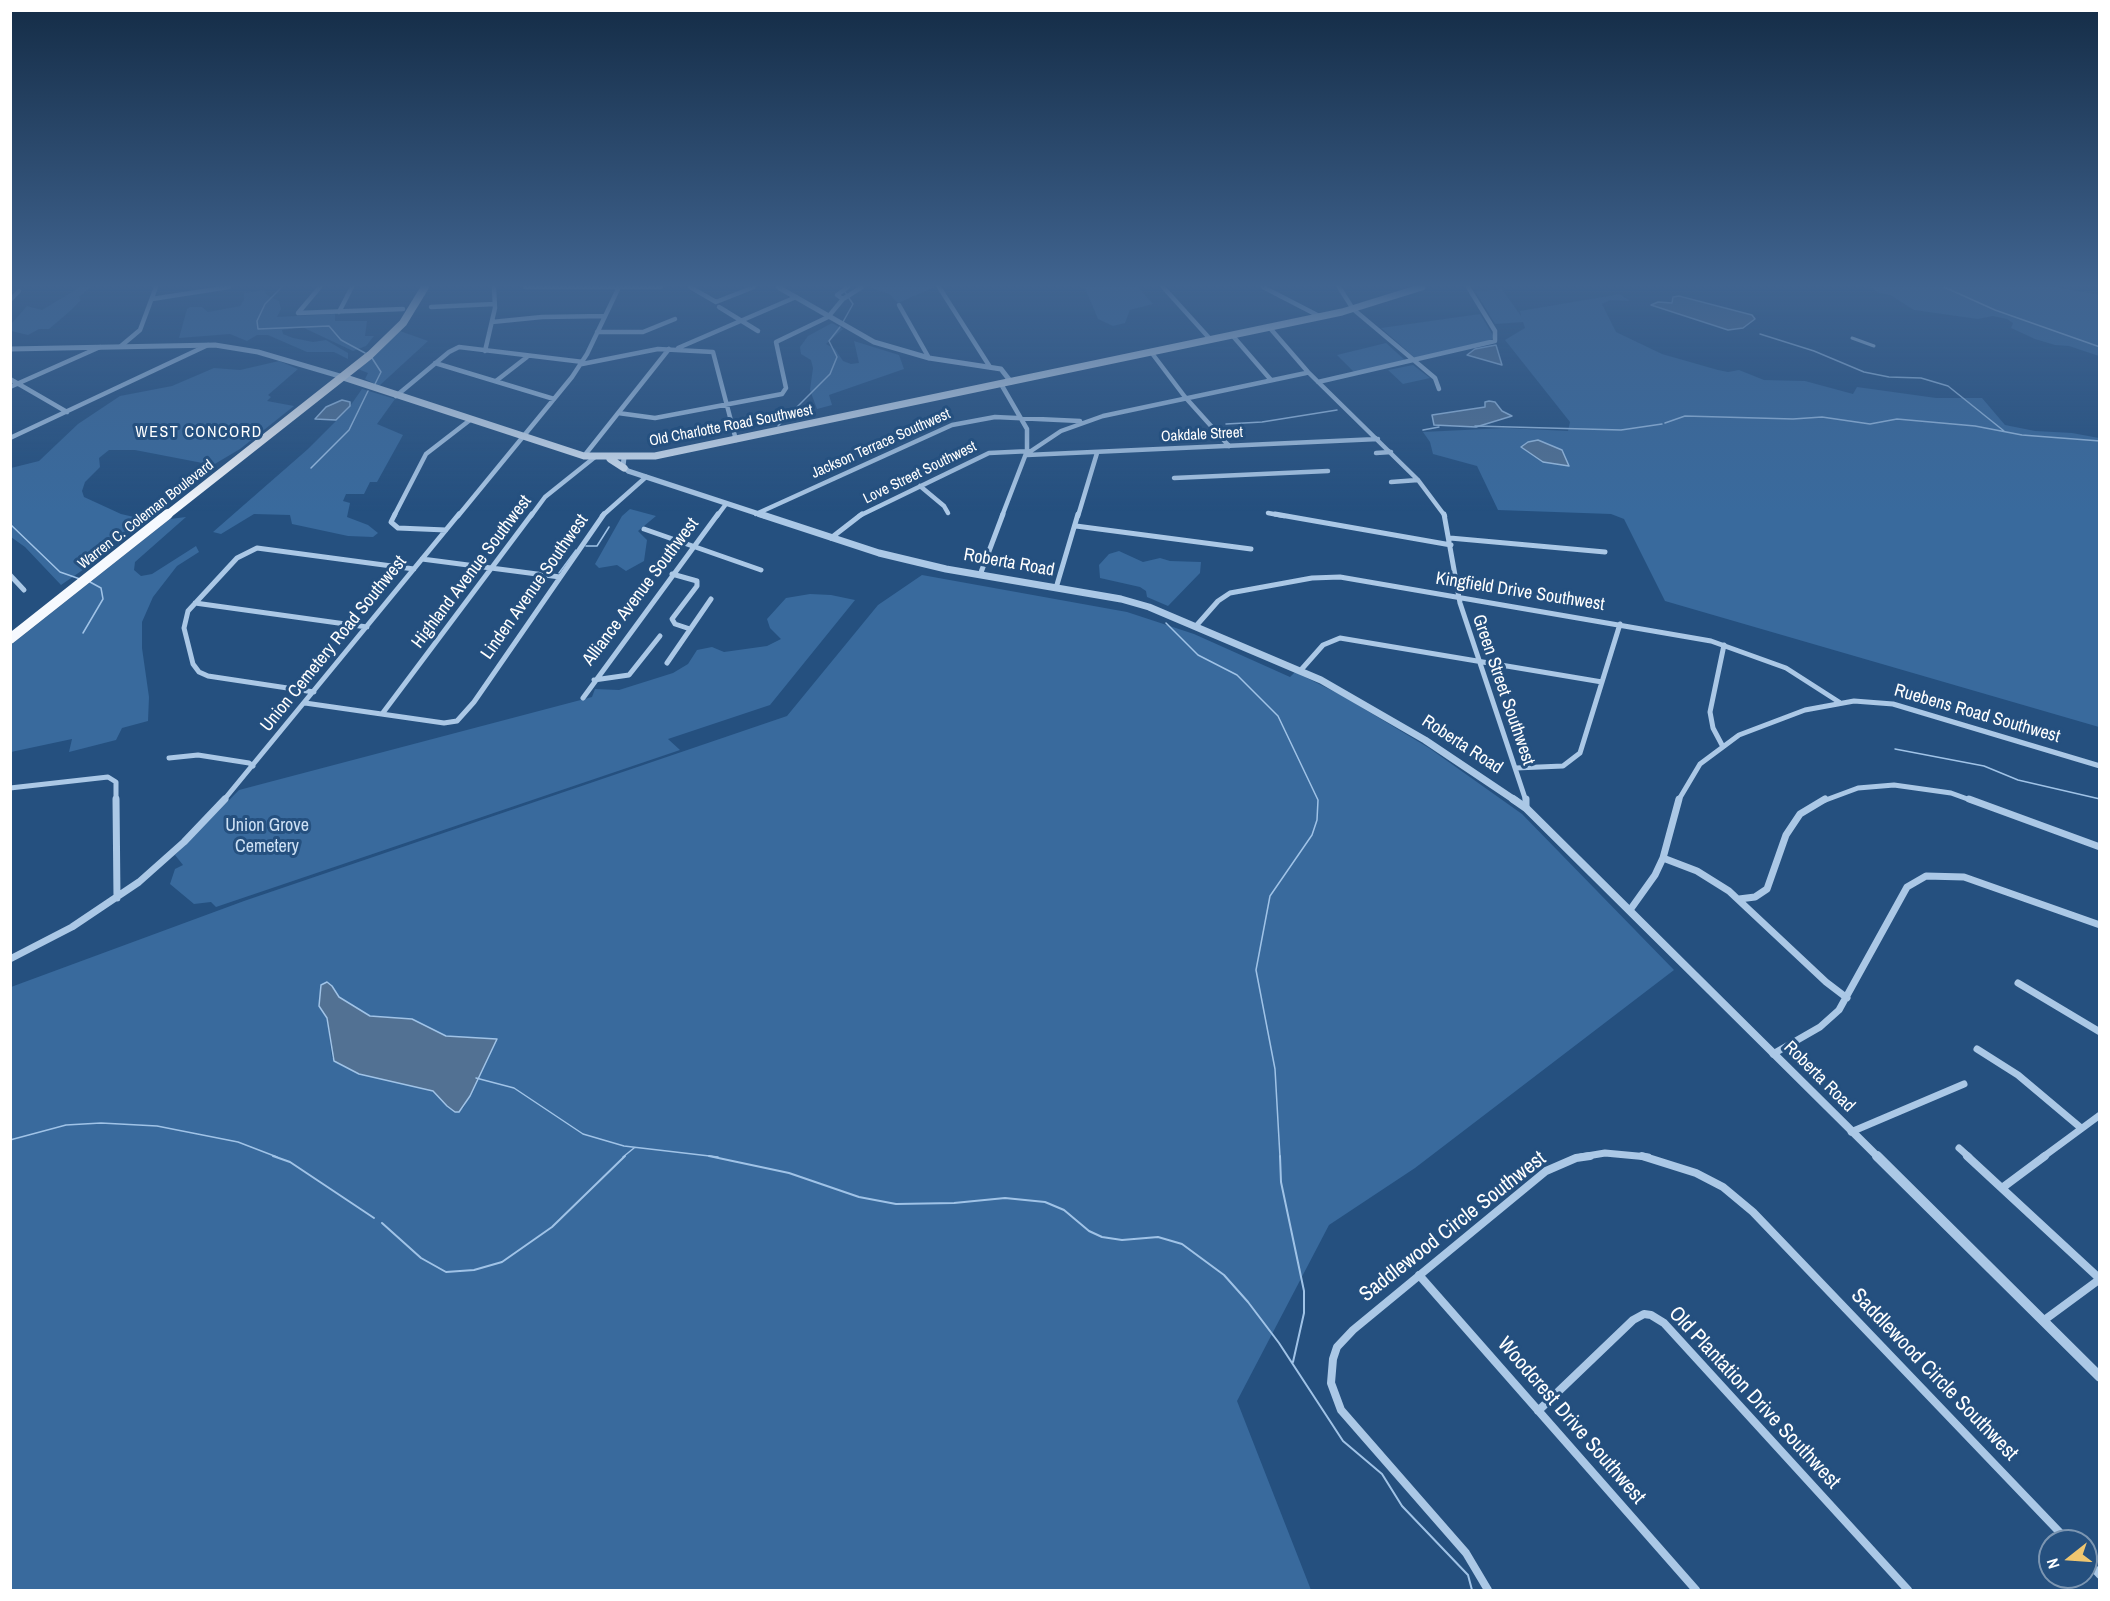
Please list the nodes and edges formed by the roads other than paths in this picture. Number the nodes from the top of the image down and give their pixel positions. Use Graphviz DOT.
graph roads {
  1 [pos="68,362"];
  2 [pos="173,362"];
  3 [pos="291,362"];
  4 [pos="362,362"];
  5 [pos="521,362"];
  6 [pos="570,362"];
  7 [pos="588,362"];
  8 [pos="661,362"];
  9 [pos="716,362"];
  10 [pos="781,362"];
  11 [pos="954,362"];
  12 [pos="987,362"];
  13 [pos="1106,362"];
  14 [pos="1158,362"];
  15 [pos="1255,362"];
  16 [pos="1298,362"];
  17 [pos="1415,362"];
  18 [pos="435,363"];
  19 [pos="582,363"];
  20 [pos="990,367"];
  21 [pos="1307,373"];
  22 [pos="343,377"];
  23 [pos="10,379"];
  24 [pos="1271,380"];
  25 [pos="496,381"];
  26 [pos="1011,382"];
  27 [pos="1318,382"];
  28 [pos="19,384"];
  29 [pos="1001,384"];
  30 [pos="10,387"];
  31 [pos="1439,389"];
  32 [pos="396,396"];
  33 [pos="554,399"];
  34 [pos="1187,399"];
  35 [pos="727,405"];
  36 [pos="68,412"];
  37 [pos="618,414"];
  38 [pos="1022,418"];
  39 [pos="470,420"];
  40 [pos="1092,420"];
  41 [pos="522,437"];
  42 [pos="10,438"];
  43 [pos="1378,439"];
  44 [pos="736,440"];
  45 [pos="1229,446"];
  46 [pos="1391,452"];
  47 [pos="1027,453"];
  48 [pos="1097,453"];
  49 [pos="1376,453"];
  50 [pos="584,456"];
  51 [pos="599,457"];
  52 [pos="624,458"];
  53 [pos="624,468"];
  54 [pos="1328,471"];
  55 [pos="646,477"];
  56 [pos="1174,478"];
  57 [pos="1418,480"];
  58 [pos="1391,482"];
  59 [pos="920,486"];
  60 [pos="726,504"];
  61 [pos="948,513"];
  62 [pos="1268,513"];
  63 [pos="756,514"];
  64 [pos="1076,526"];
  65 [pos="644,529"];
  66 [pos="446,530"];
  67 [pos="831,538"];
  68 [pos="1450,538"];
  69 [pos="1451,545"];
  70 [pos="693,546"];
  71 [pos="1251,549"];
  72 [pos="1605,552"];
  73 [pos="422,559"];
  74 [pos="414,568"];
  75 [pos="492,568"];
  76 [pos="761,570"];
  77 [pos="672,574"];
  78 [pos="10,575"];
  79 [pos="980,575"];
  80 [pos="560,576"];
  81 [pos="1056,588"];
  82 [pos="24,590"];
  83 [pos="1459,597"];
  84 [pos="711,599"];
  85 [pos="195,603"];
  86 [pos="1620,624"];
  87 [pos="1196,626"];
  88 [pos="368,627"];
  89 [pos="690,629"];
  90 [pos="660,636"];
  91 [pos="10,639"];
  92 [pos="1724,645"];
  93 [pos="1478,660"];
  94 [pos="668,663"];
  95 [pos="1300,671"];
  96 [pos="594,680"];
  97 [pos="1602,682"];
  98 [pos="314,692"];
  99 [pos="583,698"];
  100 [pos="1839,702"];
  101 [pos="306,703"];
  102 [pos="382,714"];
  103 [pos="1722,745"];
  104 [pos="169,758"];
  105 [pos="253,766"];
  106 [pos="2100,766"];
  107 [pos="1516,768"];
  108 [pos="10,788"];
  109 [pos="1526,808"];
  110 [pos="2100,847"];
  111 [pos="1663,858"];
  112 [pos="117,898"];
  113 [pos="1739,899"];
  114 [pos="1630,910"];
  115 [pos="2100,925"];
  116 [pos="10,959"];
  117 [pos="2018,983"];
  118 [pos="1847,998"];
  119 [pos="2100,1032"];
  120 [pos="1977,1049"];
  121 [pos="1773,1054"];
  122 [pos="1964,1084"];
  123 [pos="2100,1115"];
  124 [pos="2081,1128"];
  125 [pos="1851,1132"];
  126 [pos="1959,1148"];
  127 [pos="2002,1188"];
  128 [pos="1419,1275"];
  129 [pos="2100,1279"];
  130 [pos="2042,1321"];
  131 [pos="2100,1377"];
  132 [pos="1538,1411"];
  133 [pos="2057,1529"];
  134 [pos="1488,1590"];
  135 [pos="1696,1590"];
  136 [pos="1908,1590"];
  1 -- 28 [label="street"];
  2 -- 36 [label="street"];
  3 -- 22 [label="street, Old Charlotte Road Southwest"];
  4 -- 22 [label="highway, Warren C. Coleman Boulevard"];
  5 -- 25 [label="street"];
  6 -- 19 [label="street"];
  7 -- 19 [label="street"];
  8 -- 37 [label="street"];
  9 -- 35 [label="street"];
  10 -- 35 [label="street"];
  11 -- 20 [label="street"];
  12 -- 20 [label="street"];
  13 -- 26 [label="main road, Old Charlotte Road Southwest"];
  14 -- 34 [label="street"];
  15 -- 24 [label="street"];
  16 -- 21 [label="street, Green Street Southwest"];
  17 -- 27 [label="street"];
  17 -- 31 [label="street"];
  18 -- 25 [label="street"];
  18 -- 32 [label="street"];
  19 -- 33 [label="street, Union Cemetery Road Southwest"];
  20 -- 26 [label="street"];
  21 -- 24 [label="street, Jackson Terrace Southwest"];
  21 -- 27 [label="street, Green Street Southwest"];
  22 -- 32 [label="main road, Old Charlotte Road Southwest"];
  22 -- 91 [label="highway, Warren C. Coleman Boulevard"];
  23 -- 28 [label="street"];
  24 -- 34 [label="street, Jackson Terrace Southwest"];
  25 -- 33 [label="street"];
  26 -- 29 [label="main road, Old Charlotte Road Southwest"];
  27 -- 43 [label="street, Green Street Southwest"];
  28 -- 30 [label="street"];
  28 -- 36 [label="street"];
  29 -- 38 [label="street"];
  29 -- 44 [label="main road, Old Charlotte Road Southwest"];
  32 -- 39 [label="main road, Old Charlotte Road Southwest"];
  33 -- 41 [label="street, Union Cemetery Road Southwest"];
  34 -- 40 [label="street, Jackson Terrace Southwest"];
  34 -- 45 [label="street"];
  35 -- 37 [label="street"];
  35 -- 44 [label="street"];
  36 -- 42 [label="street"];
  37 -- 50 [label="street"];
  38 -- 40 [label="street, Jackson Terrace Southwest"];
  38 -- 47 [label="street"];
  38 -- 63 [label="street, Jackson Terrace Southwest"];
  39 -- 41 [label="main road, Old Charlotte Road Southwest"];
  39 -- 66 [label="street"];
  40 -- 47 [label="street, Jackson Terrace Southwest"];
  41 -- 50 [label="main road, Old Charlotte Road Southwest"];
  41 -- 66 [label="street, Union Cemetery Road Southwest"];
  43 -- 45 [label="street, Oakdale Street"];
  43 -- 46 [label="street, Green Street Southwest"];
  44 -- 52 [label="main road, Old Charlotte Road Southwest"];
  45 -- 48 [label="street, Oakdale Street"];
  46 -- 49 [label="street"];
  46 -- 57 [label="street, Green Street Southwest"];
  47 -- 48 [label="street, Oakdale Street"];
  47 -- 59 [label="street, Love Street Southwest"];
  47 -- 79 [label="street"];
  48 -- 64 [label="street"];
  50 -- 51 [label="main road, Old Charlotte Road Southwest"];
  51 -- 52 [label="main road, Old Charlotte Road Southwest"];
  51 -- 53 [label="main road"];
  51 -- 75 [label="street, Highland Avenue Southwest"];
  52 -- 53 [label="street"];
  53 -- 55 [label="street, Roberta Road"];
  54 -- 56 [label="street"];
  55 -- 60 [label="street, Roberta Road"];
  55 -- 80 [label="street, Linden Avenue Southwest"];
  57 -- 58 [label="street"];
  57 -- 68 [label="street, Green Street Southwest"];
  59 -- 61 [label="street"];
  59 -- 67 [label="street, Love Street Southwest"];
  60 -- 63 [label="street, Roberta Road"];
  60 -- 70 [label="street, Alliance Avenue Southwest"];
  62 -- 69 [label="street"];
  63 -- 67 [label="street, Roberta Road"];
  64 -- 71 [label="street"];
  64 -- 81 [label="street"];
  65 -- 70 [label="street"];
  66 -- 73 [label="street, Union Cemetery Road Southwest"];
  67 -- 79 [label="street, Roberta Road"];
  68 -- 69 [label="street, Green Street Southwest"];
  68 -- 72 [label="street"];
  69 -- 83 [label="street, Green Street Southwest"];
  70 -- 76 [label="street"];
  70 -- 77 [label="street, Alliance Avenue Southwest"];
  73 -- 74 [label="street, Union Cemetery Road Southwest"];
  73 -- 75 [label="street"];
  74 -- 85 [label="street"];
  74 -- 88 [label="street, Union Cemetery Road Southwest"];
  75 -- 80 [label="street"];
  75 -- 102 [label="street, Highland Avenue Southwest"];
  77 -- 89 [label="street"];
  77 -- 96 [label="street, Alliance Avenue Southwest"];
  78 -- 82 [label="street"];
  79 -- 81 [label="street, Roberta Road"];
  80 -- 102 [label="street, Linden Avenue Southwest"];
  81 -- 87 [label="street, Roberta Road"];
  83 -- 86 [label="street, Kingfield Drive Southwest"];
  83 -- 87 [label="street, Kingfield Drive Southwest"];
  83 -- 93 [label="street, Green Street Southwest"];
  84 -- 89 [label="street"];
  85 -- 88 [label="street"];
  85 -- 98 [label="street"];
  86 -- 92 [label="street, Kingfield Drive Southwest"];
  86 -- 97 [label="street"];
  87 -- 95 [label="street, Roberta Road"];
  88 -- 98 [label="street, Union Cemetery Road Southwest"];
  89 -- 94 [label="street"];
  90 -- 96 [label="street"];
  92 -- 100 [label="street, Kingfield Drive Southwest"];
  92 -- 103 [label="street"];
  93 -- 95 [label="street"];
  93 -- 97 [label="street"];
  93 -- 107 [label="street, Green Street Southwest"];
  95 -- 109 [label="street, Roberta Road"];
  96 -- 99 [label="street, Alliance Avenue Southwest"];
  97 -- 107 [label="street"];
  98 -- 101 [label="street, Union Cemetery Road Southwest"];
  100 -- 103 [label="street, Ruebens Road Southwest"];
  100 -- 106 [label="street, Ruebens Road Southwest"];
  101 -- 102 [label="street"];
  101 -- 105 [label="street, Union Cemetery Road Southwest"];
  103 -- 111 [label="street, Ruebens Road Southwest"];
  104 -- 105 [label="street"];
  105 -- 112 [label="street, Union Cemetery Road Southwest"];
  107 -- 109 [label="street, Green Street Southwest"];
  108 -- 112 [label="street"];
  109 -- 114 [label="street, Roberta Road"];
  110 -- 113 [label="street"];
  111 -- 113 [label="street"];
  111 -- 114 [label="street, Ruebens Road Southwest"];
  112 -- 116 [label="street, Union Cemetery Road Southwest"];
  113 -- 118 [label="street"];
  114 -- 121 [label="street, Roberta Road"];
  115 -- 118 [label="street"];
  117 -- 119 [label="street"];
  118 -- 121 [label="street"];
  120 -- 124 [label="street"];
  121 -- 125 [label="street, Roberta Road"];
  122 -- 125 [label="street"];
  123 -- 124 [label="street"];
  124 -- 127 [label="street"];
  125 -- 130 [label="street, Roberta Road"];
  126 -- 127 [label="street"];
  127 -- 129 [label="street"];
  128 -- 132 [label="street, Woodcrest Drive Southwest"];
  128 -- 133 [label="street, Saddlewood Circle Southwest"];
  128 -- 134 [label="street, Saddlewood Circle Southwest"];
  129 -- 130 [label="street"];
  130 -- 131 [label="street, Roberta Road"];
  132 -- 135 [label="street, Woodcrest Drive Southwest"];
  132 -- 136 [label="street, Old Plantation Drive Southwest"];
}
